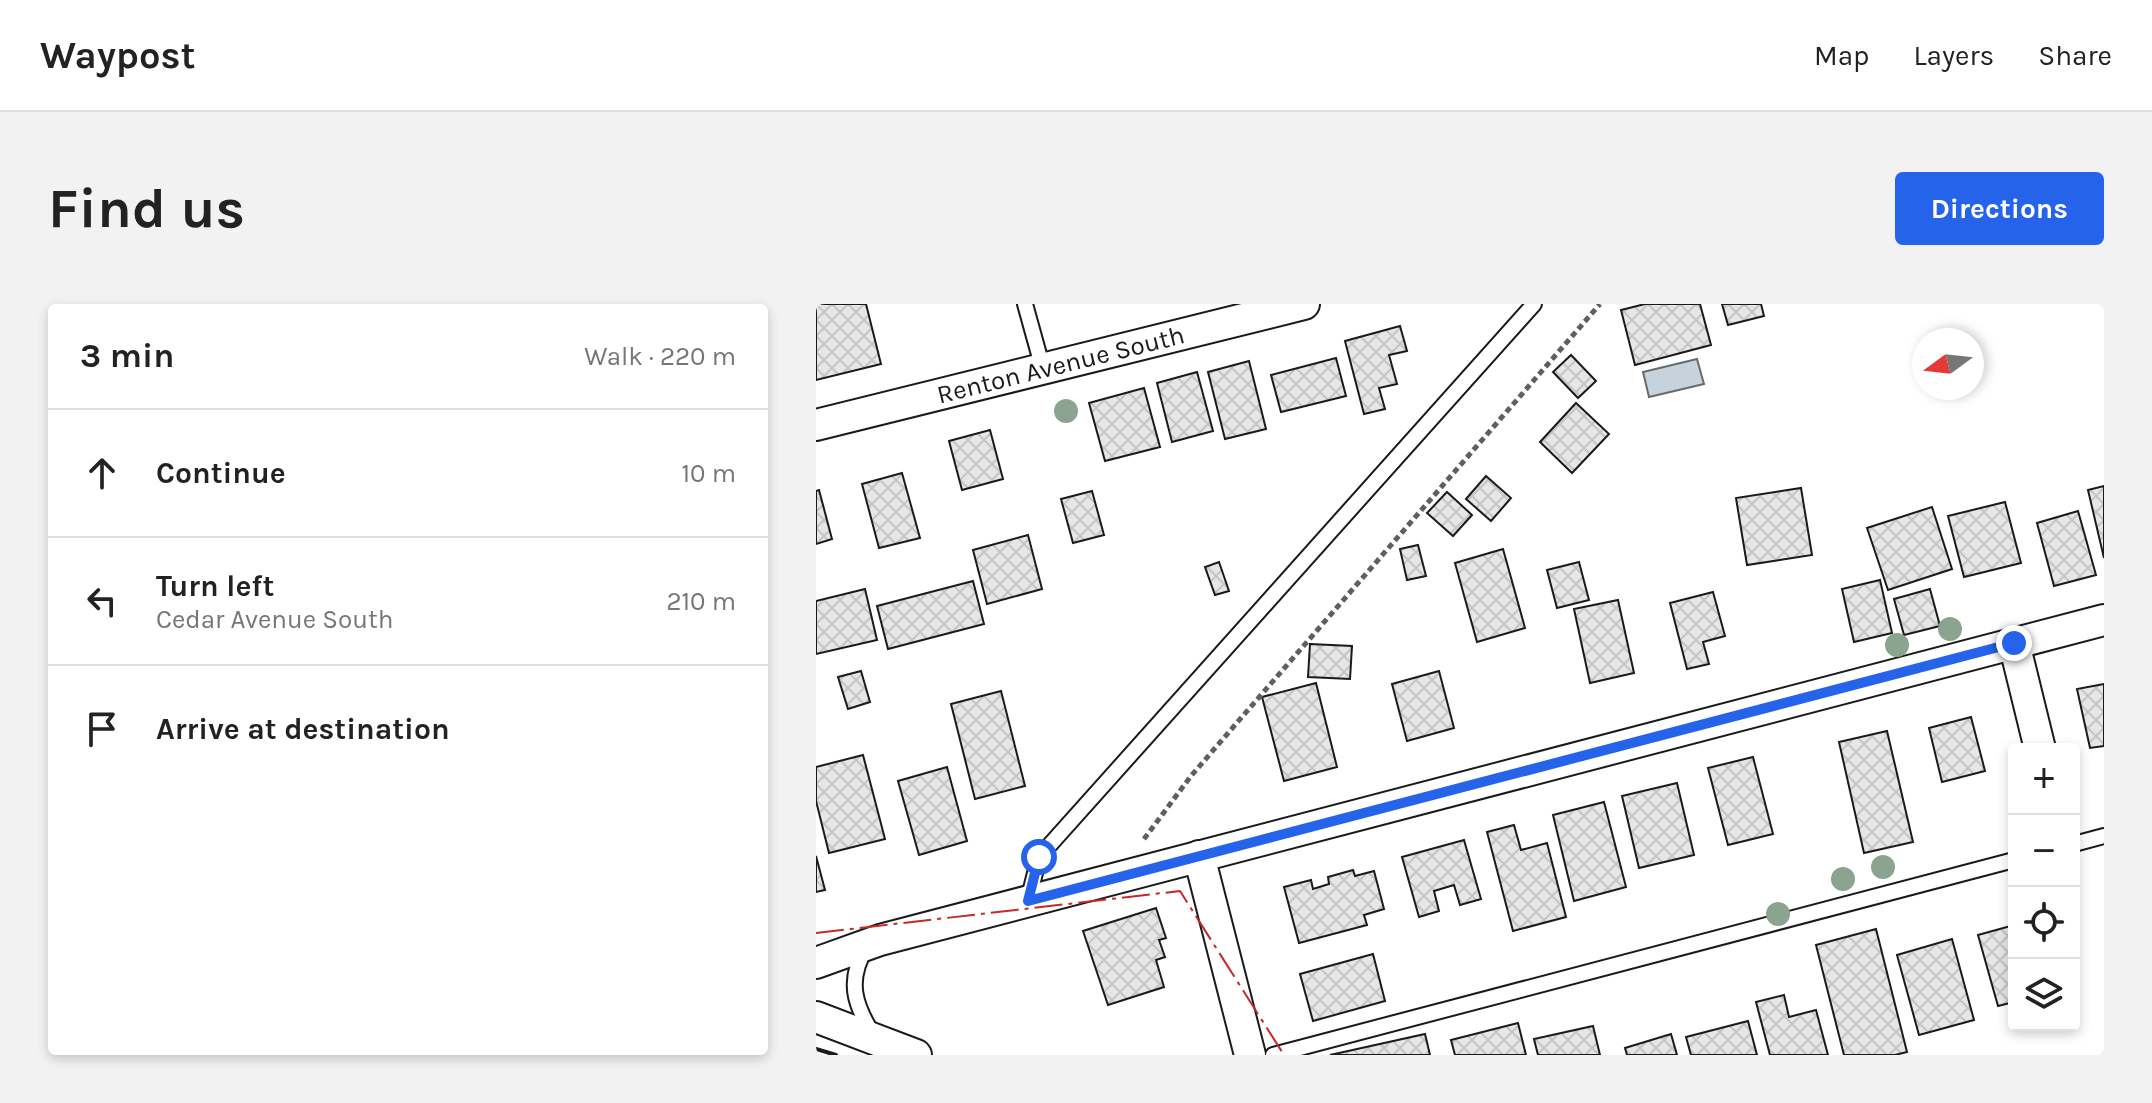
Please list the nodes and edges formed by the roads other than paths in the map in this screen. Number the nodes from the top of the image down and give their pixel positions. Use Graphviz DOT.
graph roads {
  1 [pos="1025,304"];
  2 [pos="1304,304"];
  3 [pos="1534,304"];
  4 [pos="1043,369"];
  5 [pos="816,425"];
  6 [pos="2104,620"];
  7 [pos="2014,643"];
  8 [pos="2039,743"];
  9 [pos="2104,836"];
  10 [pos="2080,842"];
  11 [pos="1199,856"];
  12 [pos="2008,862"];
  13 [pos="1028,901"];
  14 [pos="868,944"];
  15 [pos="816,963"];
  16 [pos="816,1017"];
  17 [pos="879,1043"];
  18 [pos="1242,1046"];
  19 [pos="916,1055"];
  20 [pos="1273,1055"];
  1 -- 4 [label="lane"];
  2 -- 4 [label="street, Renton Avenue South"];
  3 -- 13 [label="lane"];
  4 -- 5 [label="street, Renton Avenue South"];
  6 -- 7 [label="street"];
  7 -- 8 [label="street"];
  7 -- 11 [label="street"];
  9 -- 10 [label="lane"];
  11 -- 13 [label="street"];
  11 -- 18 [label="street"];
  12 -- 20 [label="lane"];
  13 -- 14 [label="street"];
  14 -- 15 [label="street"];
  14 -- 17 [label="lane"];
  16 -- 17 [label="street"];
  17 -- 19 [label="street"];
}
